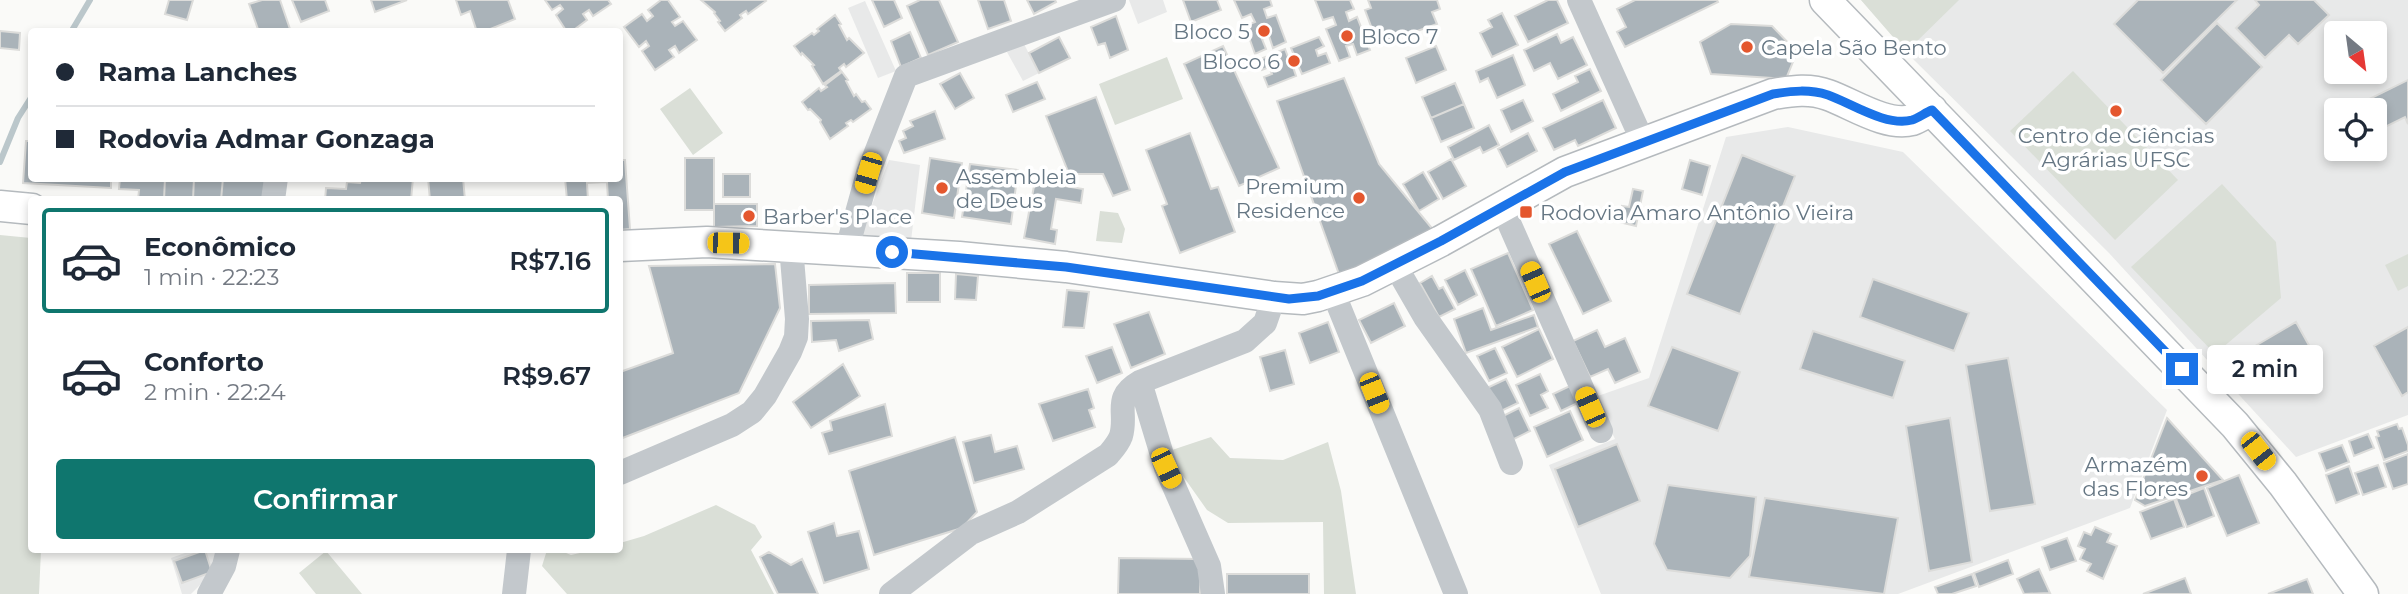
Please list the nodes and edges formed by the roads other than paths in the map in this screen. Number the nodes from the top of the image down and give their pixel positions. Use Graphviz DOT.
graph roads {
  1 [pos="1114,0"];
  2 [pos="1579,0"];
  3 [pos="1825,0"];
  4 [pos="1932,110"];
  5 [pos="1643,142"];
  6 [pos="0,206"];
  7 [pos="1502,207"];
  8 [pos="28,209"];
  9 [pos="623,246"];
  10 [pos="791,246"];
  11 [pos="846,249"];
  12 [pos="1395,265"];
  13 [pos="1333,292"];
  14 [pos="1274,297"];
  15 [pos="1140,382"];
  16 [pos="1601,432"];
  17 [pos="1511,463"];
  18 [pos="623,472"];
  19 [pos="227,553"];
  20 [pos="519,553"];
  21 [pos="209,594"];
  22 [pos="514,594"];
  23 [pos="891,594"];
  24 [pos="1213,594"];
  25 [pos="1456,594"];
  26 [pos="2364,594"];
  1 -- 11 [label="street"];
  2 -- 5 [label="street"];
  3 -- 4 [label="main road"];
  4 -- 5 [label="main road"];
  4 -- 26 [label="main road"];
  5 -- 7 [label="main road"];
  6 -- 8 [label="main road"];
  7 -- 12 [label="main road"];
  7 -- 16 [label="street"];
  9 -- 10 [label="main road"];
  10 -- 11 [label="main road"];
  10 -- 18 [label="street"];
  11 -- 14 [label="main road"];
  12 -- 13 [label="main road"];
  12 -- 17 [label="street"];
  13 -- 14 [label="main road"];
  13 -- 25 [label="street"];
  14 -- 15 [label="street"];
  15 -- 23 [label="street"];
  15 -- 24 [label="street"];
  19 -- 21 [label="street"];
  20 -- 22 [label="street"];
}
